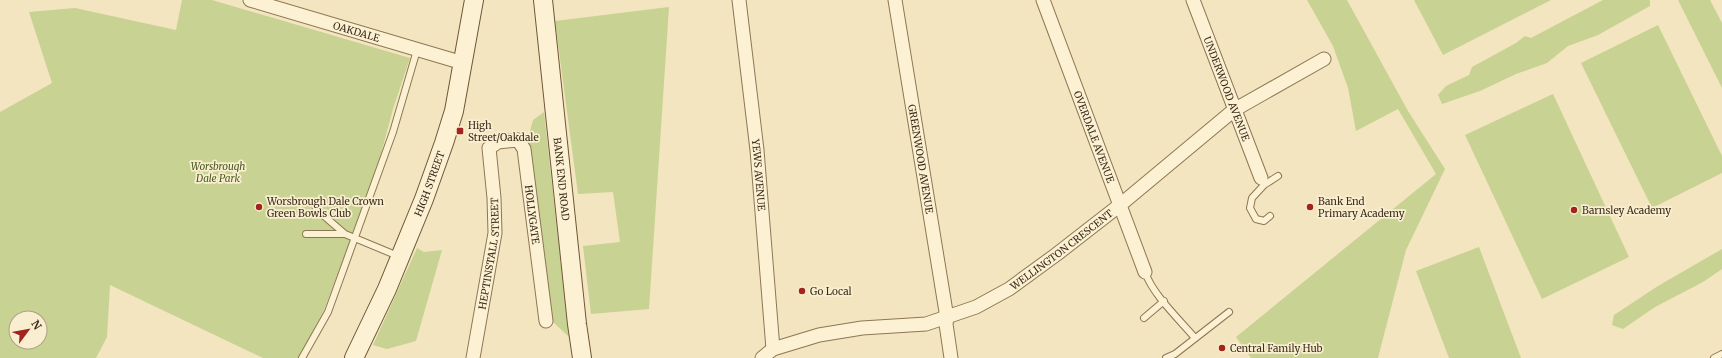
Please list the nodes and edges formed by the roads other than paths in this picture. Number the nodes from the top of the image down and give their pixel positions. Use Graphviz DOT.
graph roads {
  1 [pos="250,0"];
  2 [pos="474,0"];
  3 [pos="543,0"];
  4 [pos="739,0"];
  5 [pos="895,0"];
  6 [pos="1044,0"];
  7 [pos="1192,0"];
  8 [pos="417,50"];
  9 [pos="1324,59"];
  10 [pos="463,64"];
  11 [pos="1234,110"];
  12 [pos="489,148"];
  13 [pos="1278,176"];
  14 [pos="1262,182"];
  15 [pos="1120,205"];
  16 [pos="316,209"];
  17 [pos="1270,216"];
  18 [pos="306,234"];
  19 [pos="345,234"];
  20 [pos="354,239"];
  21 [pos="400,257"];
  22 [pos="1145,272"];
  23 [pos="1164,301"];
  24 [pos="1229,312"];
  25 [pos="947,318"];
  26 [pos="1144,318"];
  27 [pos="546,321"];
  28 [pos="1195,338"];
  29 [pos="773,349"];
  30 [pos="1722,354"];
  31 [pos="302,358"];
  32 [pos="354,358"];
  33 [pos="473,358"];
  34 [pos="582,358"];
  35 [pos="762,358"];
  36 [pos="951,358"];
  37 [pos="1166,358"];
  38 [pos="1714,358"];
  1 -- 8 [label="street, OAKDALE"];
  2 -- 10 [label="street, HIGH STREET"];
  3 -- 34 [label="street, BANK END ROAD"];
  4 -- 29 [label="street, YEWS AVENUE"];
  5 -- 25 [label="street, GREENWOOD AVENUE"];
  6 -- 15 [label="street, OVERDALE AVENUE"];
  7 -- 11 [label="street, UNDERWOOD AVENUE"];
  8 -- 10 [label="street, OAKDALE"];
  8 -- 20 [label="lane"];
  9 -- 11 [label="street, WELLINGTON CRESCENT"];
  10 -- 21 [label="street, HIGH STREET"];
  11 -- 14 [label="street, UNDERWOOD AVENUE"];
  11 -- 15 [label="street, WELLINGTON CRESCENT"];
  12 -- 27 [label="street, HOLLYGATE"];
  12 -- 33 [label="street, HEPTINSTALL STREET"];
  13 -- 14 [label="lane"];
  14 -- 17 [label="lane"];
  15 -- 22 [label="street, OVERDALE AVENUE"];
  15 -- 25 [label="street, WELLINGTON CRESCENT"];
  16 -- 19 [label="lane"];
  18 -- 19 [label="lane"];
  19 -- 20 [label="lane"];
  20 -- 21 [label="lane"];
  20 -- 31 [label="lane"];
  21 -- 32 [label="street, HIGH STREET"];
  22 -- 23 [label="lane"];
  23 -- 26 [label="lane"];
  23 -- 28 [label="lane"];
  24 -- 28 [label="lane"];
  25 -- 29 [label="street, WELLINGTON CRESCENT"];
  25 -- 36 [label="street, GREENWOOD AVENUE"];
  28 -- 37 [label="lane"];
  29 -- 35 [label="street, WELLINGTON CRESCENT"];
  30 -- 38 [label="lane"];
}
